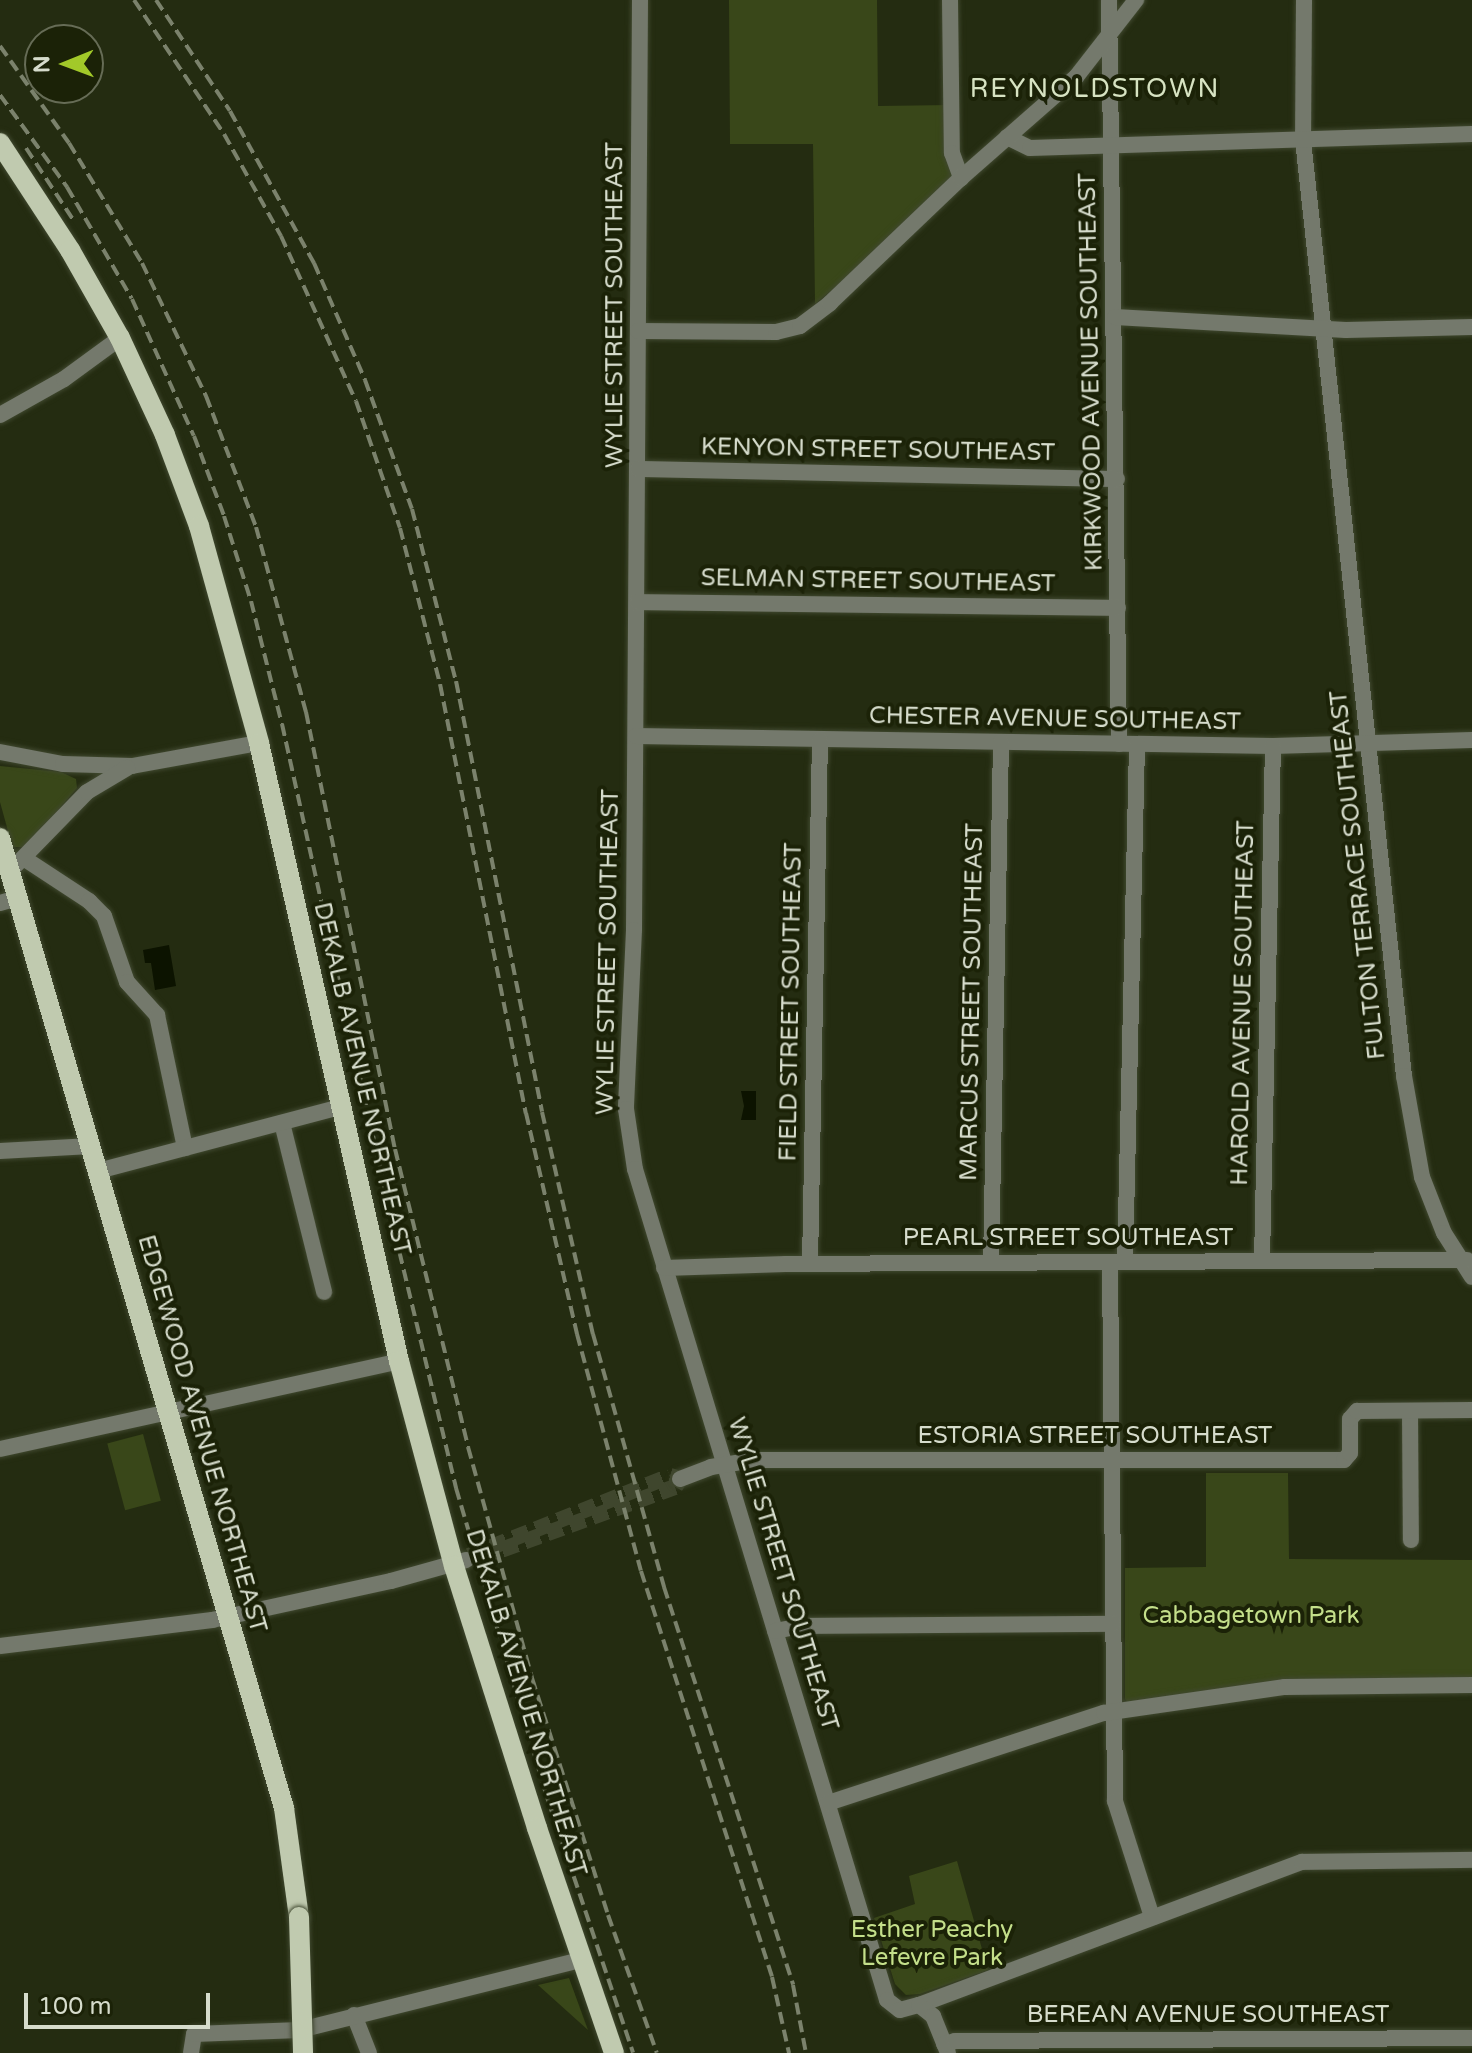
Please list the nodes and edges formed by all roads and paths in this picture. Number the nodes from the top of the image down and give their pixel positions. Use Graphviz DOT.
graph roads {
  1 [pos="640,0"];
  2 [pos="950,0"];
  3 [pos="1109,0"];
  4 [pos="1136,0"];
  5 [pos="1304,0"];
  6 [pos="1111,37"];
  7 [pos="1472,134"];
  8 [pos="1007,137"];
  9 [pos="1303,140"];
  10 [pos="0,143"];
  11 [pos="1112,145"];
  12 [pos="961,178"];
  13 [pos="1115,317"];
  14 [pos="1472,327"];
  15 [pos="1323,329"];
  16 [pos="638,331"];
  17 [pos="120,338"];
  18 [pos="0,415"];
  19 [pos="638,469"];
  20 [pos="1117,479"];
  21 [pos="638,602"];
  22 [pos="1118,608"];
  23 [pos="636,736"];
  24 [pos="820,740"];
  25 [pos="1472,740"];
  26 [pos="1001,742"];
  27 [pos="259,743"];
  28 [pos="1119,744"];
  29 [pos="1137,744"];
  30 [pos="1273,746"];
  31 [pos="1368,746"];
  32 [pos="0,752"];
  33 [pos="132,766"];
  34 [pos="0,838"];
  35 [pos="17,864"];
  36 [pos="9,901"];
  37 [pos="340,1107"];
  38 [pos="282,1123"];
  39 [pos="91,1146"];
  40 [pos="185,1148"];
  41 [pos="0,1151"];
  42 [pos="98,1171"];
  43 [pos="1466,1260"];
  44 [pos="1262,1261"];
  45 [pos="1117,1262"];
  46 [pos="991,1263"];
  47 [pos="810,1264"];
  48 [pos="664,1268"];
  49 [pos="1472,1277"];
  50 [pos="324,1292"];
  51 [pos="399,1361"];
  52 [pos="1472,1410"];
  53 [pos="1410,1411"];
  54 [pos="170,1414"];
  55 [pos="0,1449"];
  56 [pos="1112,1460"];
  57 [pos="724,1464"];
  58 [pos="680,1479"];
  59 [pos="1411,1540"];
  60 [pos="460,1563"];
  61 [pos="228,1615"];
  62 [pos="1113,1624"];
  63 [pos="775,1631"];
  64 [pos="0,1646"];
  65 [pos="1472,1685"];
  66 [pos="1114,1712"];
  67 [pos="828,1803"];
  68 [pos="1472,1860"];
  69 [pos="1152,1917"];
  70 [pos="581,1960"];
  71 [pos="919,2005"];
  72 [pos="354,2015"];
  73 [pos="1472,2038"];
  74 [pos="1426,2046"];
  75 [pos="946,2048"];
  76 [pos="191,2053"];
  77 [pos="303,2053"];
  78 [pos="369,2053"];
  79 [pos="614,2053"];
  1 -- 16 [label="street, WYLIE STREET SOUTHEAST"];
  2 -- 12 [label="street"];
  3 -- 6 [label="street, KIRKWOOD AVENUE SOUTHEAST"];
  4 -- 6 [label="street"];
  5 -- 9 [label="street, FULTON TERRACE SOUTHEAST"];
  6 -- 8 [label="street"];
  6 -- 11 [label="street, KIRKWOOD AVENUE SOUTHEAST"];
  7 -- 9 [label="street"];
  8 -- 11 [label="street"];
  8 -- 12 [label="street"];
  9 -- 11 [label="street"];
  9 -- 15 [label="street, FULTON TERRACE SOUTHEAST"];
  10 -- 17 [label="main road, DEKALB AVENUE NORTHEAST"];
  11 -- 13 [label="street, KIRKWOOD AVENUE SOUTHEAST"];
  12 -- 16 [label="street"];
  13 -- 15 [label="street"];
  13 -- 20 [label="street, KIRKWOOD AVENUE SOUTHEAST"];
  14 -- 15 [label="street"];
  15 -- 31 [label="street, FULTON TERRACE SOUTHEAST"];
  16 -- 19 [label="street, WYLIE STREET SOUTHEAST"];
  17 -- 18 [label="street"];
  17 -- 27 [label="main road, DEKALB AVENUE NORTHEAST"];
  19 -- 20 [label="street, KENYON STREET SOUTHEAST"];
  19 -- 21 [label="street, WYLIE STREET SOUTHEAST"];
  20 -- 22 [label="street, KIRKWOOD AVENUE SOUTHEAST"];
  21 -- 22 [label="street, SELMAN STREET SOUTHEAST"];
  21 -- 23 [label="street, WYLIE STREET SOUTHEAST"];
  22 -- 28 [label="street, KIRKWOOD AVENUE SOUTHEAST"];
  23 -- 24 [label="street, CHESTER AVENUE SOUTHEAST"];
  23 -- 48 [label="street, WYLIE STREET SOUTHEAST"];
  24 -- 26 [label="street, CHESTER AVENUE SOUTHEAST"];
  24 -- 47 [label="street, FIELD STREET SOUTHEAST"];
  25 -- 31 [label="street, CHESTER AVENUE SOUTHEAST"];
  26 -- 28 [label="street, CHESTER AVENUE SOUTHEAST"];
  26 -- 46 [label="street, MARCUS STREET SOUTHEAST"];
  27 -- 33 [label="street"];
  27 -- 37 [label="main road, DEKALB AVENUE NORTHEAST"];
  28 -- 29 [label="street, CHESTER AVENUE SOUTHEAST"];
  29 -- 30 [label="street, CHESTER AVENUE SOUTHEAST"];
  29 -- 45 [label="street"];
  30 -- 31 [label="street, CHESTER AVENUE SOUTHEAST"];
  30 -- 44 [label="street, HAROLD AVENUE SOUTHEAST"];
  31 -- 43 [label="street, FULTON TERRACE SOUTHEAST"];
  32 -- 33 [label="street"];
  33 -- 35 [label="street"];
  34 -- 35 [label="main road, EDGEWOOD AVENUE NORTHEAST"];
  35 -- 36 [label="main road, EDGEWOOD AVENUE NORTHEAST"];
  35 -- 40 [label="street"];
  36 -- 39 [label="main road, EDGEWOOD AVENUE NORTHEAST"];
  37 -- 38 [label="street"];
  37 -- 51 [label="main road, DEKALB AVENUE NORTHEAST"];
  38 -- 40 [label="street"];
  38 -- 50 [label="street"];
  39 -- 41 [label="street"];
  39 -- 42 [label="main road, EDGEWOOD AVENUE NORTHEAST"];
  40 -- 42 [label="street"];
  42 -- 54 [label="main road, EDGEWOOD AVENUE NORTHEAST"];
  43 -- 44 [label="street, PEARL STREET SOUTHEAST"];
  43 -- 49 [label="street, FULTON TERRACE SOUTHEAST"];
  44 -- 45 [label="street, PEARL STREET SOUTHEAST"];
  45 -- 46 [label="street, PEARL STREET SOUTHEAST"];
  45 -- 56 [label="street"];
  46 -- 47 [label="street, PEARL STREET SOUTHEAST"];
  47 -- 48 [label="street, PEARL STREET SOUTHEAST"];
  48 -- 57 [label="street, WYLIE STREET SOUTHEAST"];
  51 -- 54 [label="street"];
  51 -- 60 [label="main road, DEKALB AVENUE NORTHEAST"];
  52 -- 53 [label="street, ESTORIA STREET SOUTHEAST"];
  53 -- 56 [label="street, ESTORIA STREET SOUTHEAST"];
  53 -- 59 [label="street"];
  54 -- 55 [label="street"];
  54 -- 61 [label="main road, EDGEWOOD AVENUE NORTHEAST"];
  56 -- 57 [label="street, ESTORIA STREET SOUTHEAST"];
  56 -- 62 [label="street"];
  57 -- 58 [label="street, ESTORIA STREET SOUTHEAST"];
  57 -- 63 [label="street, WYLIE STREET SOUTHEAST"];
  60 -- 61 [label="street"];
  60 -- 70 [label="main road, DEKALB AVENUE NORTHEAST"];
  61 -- 64 [label="street"];
  61 -- 77 [label="main road, EDGEWOOD AVENUE NORTHEAST, bridge"];
  62 -- 63 [label="street"];
  62 -- 66 [label="street"];
  63 -- 67 [label="street, WYLIE STREET SOUTHEAST"];
  65 -- 66 [label="street"];
  66 -- 67 [label="street"];
  66 -- 69 [label="street"];
  67 -- 71 [label="street, WYLIE STREET SOUTHEAST"];
  68 -- 69 [label="street"];
  69 -- 71 [label="street"];
  70 -- 72 [label="street"];
  70 -- 79 [label="main road, DEKALB AVENUE NORTHEAST"];
  71 -- 75 [label="street"];
  72 -- 76 [label="street"];
  72 -- 78 [label="street"];
  73 -- 74 [label="street, BEREAN AVENUE SOUTHEAST"];
  74 -- 75 [label="street, BEREAN AVENUE SOUTHEAST"];
}
